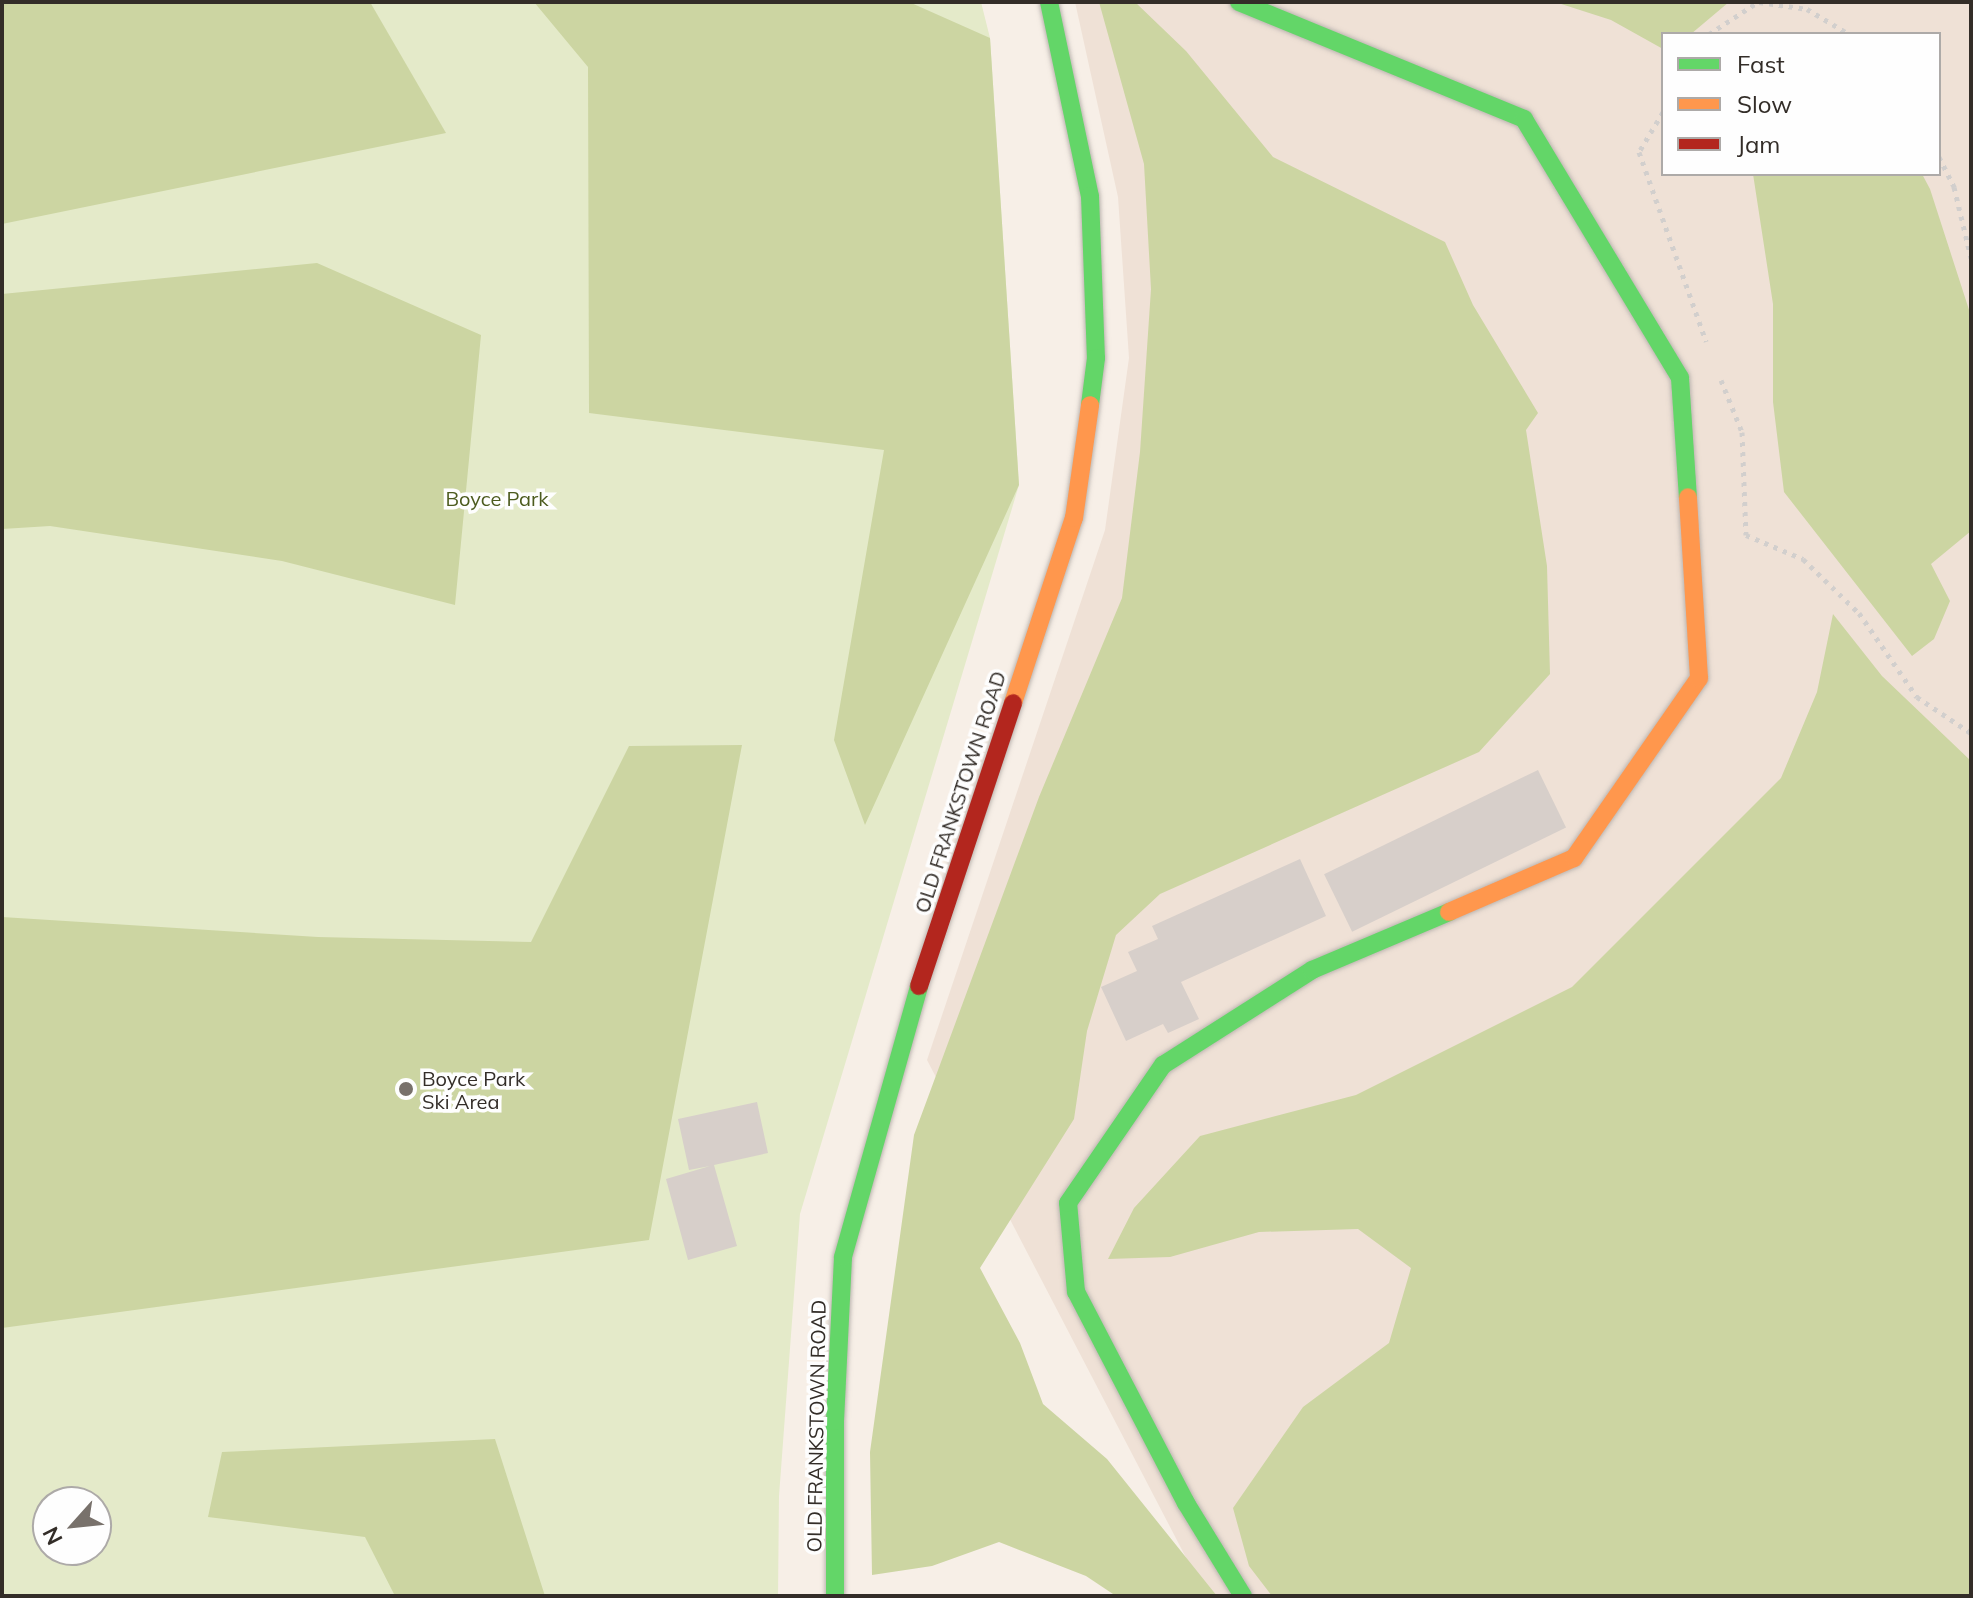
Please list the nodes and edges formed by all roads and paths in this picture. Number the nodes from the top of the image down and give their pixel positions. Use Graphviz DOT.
graph roads {
  1 [pos="1049,2"];
  2 [pos="1239,2"];
  3 [pos="1759,2"];
  4 [pos="1712,32"];
  5 [pos="1846,32"];
  6 [pos="1661,115"];
  7 [pos="1941,161"];
  8 [pos="1971,258"];
  9 [pos="1708,345"];
  10 [pos="1719,374"];
  11 [pos="1971,733"];
  12 [pos="835,1596"];
  13 [pos="1243,1596"];
  1 -- 12 [label="street, OLD FRANKSTOWN ROAD"];
  2 -- 13 [label="street"];
  3 -- 4 [label="path"];
  3 -- 5 [label="path"];
  6 -- 9 [label="path"];
  7 -- 8 [label="path"];
  10 -- 11 [label="path"];
}
